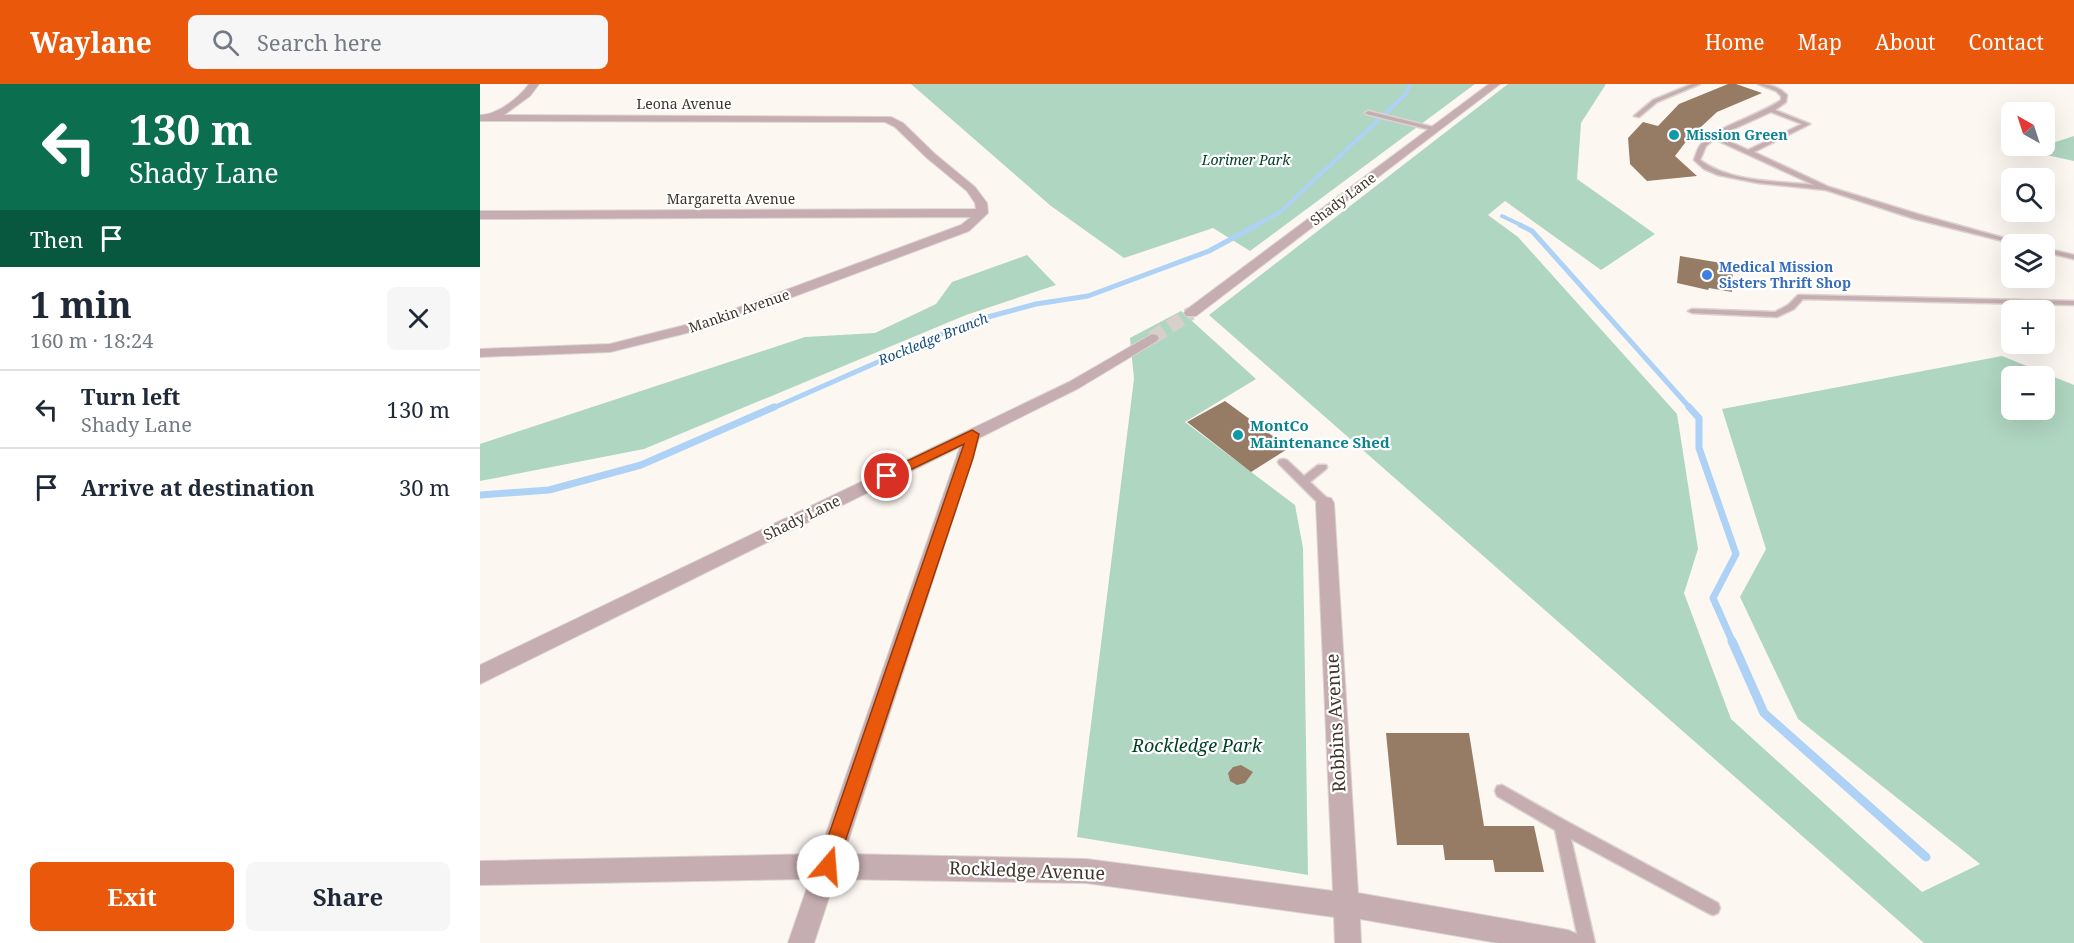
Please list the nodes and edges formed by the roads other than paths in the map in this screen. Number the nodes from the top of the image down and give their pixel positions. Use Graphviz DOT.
graph roads {
  1 [pos="534,84"];
  2 [pos="1496,84"];
  3 [pos="1698,84"];
  4 [pos="1761,84"];
  5 [pos="1771,110"];
  6 [pos="1368,113"];
  7 [pos="1637,116"];
  8 [pos="480,118"];
  9 [pos="492,118"];
  10 [pos="480,127"];
  11 [pos="1435,129"];
  12 [pos="1713,136"];
  13 [pos="1749,152"];
  14 [pos="1827,188"];
  15 [pos="982,213"];
  16 [pos="480,215"];
  17 [pos="2001,239"];
  18 [pos="2055,253"];
  19 [pos="2074,257"];
  20 [pos="2074,303"];
  21 [pos="1692,311"];
  22 [pos="1191,313"];
  23 [pos="1152,338"];
  24 [pos="480,353"];
  25 [pos="972,434"];
  26 [pos="1283,462"];
  27 [pos="1322,467"];
  28 [pos="1303,482"];
  29 [pos="1325,503"];
  30 [pos="480,675"];
  31 [pos="1502,791"];
  32 [pos="1561,826"];
  33 [pos="828,866"];
  34 [pos="480,873"];
  35 [pos="1345,905"];
  36 [pos="1713,908"];
  37 [pos="801,943"];
  38 [pos="1348,943"];
  39 [pos="1568,943"];
  40 [pos="1587,943"];
  1 -- 9 [label="street"];
  2 -- 11 [label="street, Shady Lane"];
  3 -- 7 [label="lane"];
  4 -- 5 [label="lane"];
  5 -- 12 [label="lane"];
  5 -- 13 [label="lane"];
  6 -- 11 [label="lane"];
  8 -- 9 [label="street, Leona Avenue"];
  9 -- 10 [label="street"];
  9 -- 15 [label="street, Leona Avenue"];
  11 -- 22 [label="street, Shady Lane"];
  12 -- 13 [label="lane"];
  12 -- 14 [label="lane"];
  13 -- 14 [label="lane"];
  14 -- 17 [label="lane"];
  15 -- 16 [label="street, Margaretta Avenue"];
  15 -- 24 [label="street, Mankin Avenue"];
  18 -- 19 [label="lane"];
  20 -- 21 [label="lane"];
  23 -- 25 [label="street, Shady Lane"];
  25 -- 30 [label="street, Shady Lane"];
  25 -- 33 [label="street"];
  26 -- 28 [label="lane"];
  27 -- 28 [label="lane"];
  28 -- 29 [label="lane"];
  29 -- 35 [label="street, Robbins Avenue"];
  31 -- 32 [label="lane"];
  32 -- 36 [label="lane"];
  32 -- 40 [label="lane"];
  33 -- 34 [label="street, Rockledge Avenue"];
  33 -- 35 [label="street, Rockledge Avenue"];
  33 -- 37 [label="street"];
  35 -- 38 [label="street, Robbins Avenue"];
  35 -- 39 [label="street, Rockledge Avenue"];
}
